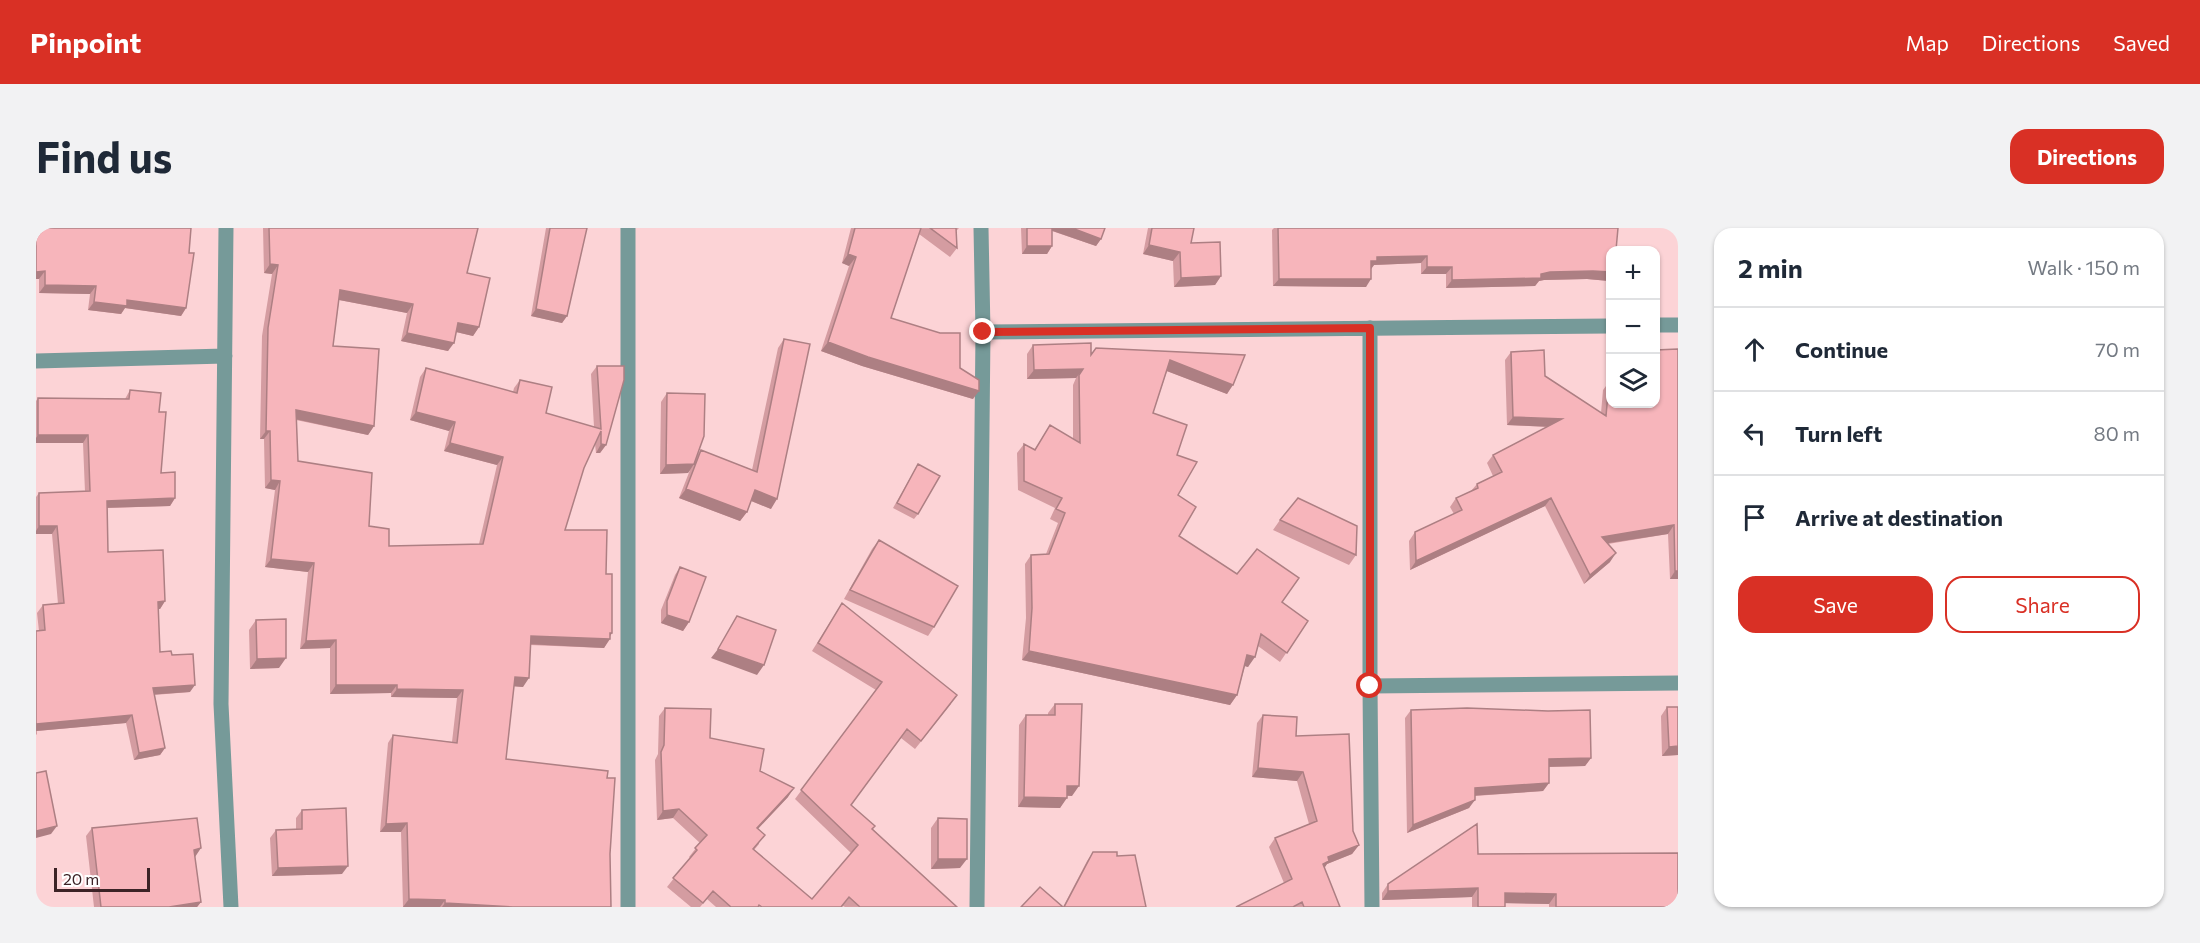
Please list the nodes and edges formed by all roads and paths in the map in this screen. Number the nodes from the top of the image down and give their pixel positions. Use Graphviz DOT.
graph roads {
  1 [pos="226,228"];
  2 [pos="628,228"];
  3 [pos="981,228"];
  4 [pos="1660,325"];
  5 [pos="1678,325"];
  6 [pos="1606,326"];
  7 [pos="1370,328"];
  8 [pos="983,332"];
  9 [pos="225,356"];
  10 [pos="36,361"];
  11 [pos="1678,683"];
  12 [pos="1370,686"];
  13 [pos="231,907"];
  14 [pos="628,907"];
  15 [pos="977,907"];
  16 [pos="1372,907"];
  1 -- 9 [label="street"];
  2 -- 14 [label="street"];
  3 -- 8 [label="street"];
  4 -- 5 [label="street"];
  6 -- 7 [label="street"];
  7 -- 8 [label="street"];
  7 -- 12 [label="street"];
  8 -- 15 [label="street"];
  9 -- 10 [label="street"];
  9 -- 13 [label="street"];
  11 -- 12 [label="street"];
  12 -- 16 [label="street"];
}
